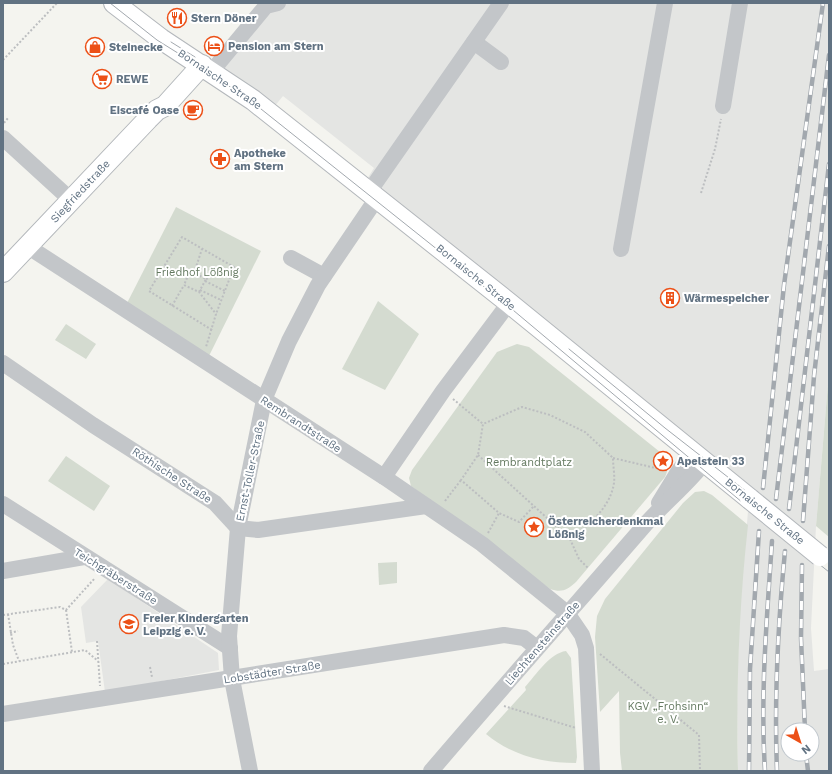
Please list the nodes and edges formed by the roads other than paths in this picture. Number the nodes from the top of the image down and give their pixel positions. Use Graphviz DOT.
graph roads {
  1 [pos="114,3"];
  2 [pos="501,3"];
  3 [pos="665,3"];
  4 [pos="740,3"];
  5 [pos="270,4"];
  6 [pos="474,42"];
  7 [pos="501,62"];
  8 [pos="201,65"];
  9 [pos="722,106"];
  10 [pos="3,138"];
  11 [pos="373,195"];
  12 [pos="71,200"];
  13 [pos="27,246"];
  14 [pos="621,249"];
  15 [pos="291,258"];
  16 [pos="3,272"];
  17 [pos="324,276"];
  18 [pos="509,303"];
  19 [pos="3,363"];
  20 [pos="264,400"];
  21 [pos="698,458"];
  22 [pos="384,477"];
  23 [pos="3,504"];
  24 [pos="431,509"];
  25 [pos="653,516"];
  26 [pos="238,528"];
  27 [pos="84,557"];
  28 [pos="825,559"];
  29 [pos="3,571"];
  30 [pos="567,613"];
  31 [pos="230,648"];
  32 [pos="538,648"];
  33 [pos="232,679"];
  34 [pos="3,714"];
  35 [pos="250,771"];
  36 [pos="431,771"];
  37 [pos="592,771"];
  1 -- 8 [label="main road, Bornaische Straße"];
  2 -- 6 [label="street, Ernst-Toller-Straße"];
  3 -- 14 [label="street"];
  4 -- 9 [label="street"];
  5 -- 8 [label="street"];
  6 -- 7 [label="street"];
  6 -- 11 [label="street, Ernst-Toller-Straße"];
  8 -- 11 [label="main road, Bornaische Straße"];
  8 -- 12 [label="main road, Siegfriedstraße"];
  10 -- 12 [label="street"];
  11 -- 17 [label="street, Ernst-Toller-Straße"];
  11 -- 18 [label="main road, Bornaische Straße"];
  12 -- 13 [label="main road, Siegfriedstraße"];
  13 -- 16 [label="main road, Siegfriedstraße"];
  13 -- 20 [label="street, Rembrandtstraße"];
  15 -- 17 [label="street"];
  17 -- 20 [label="street, Ernst-Toller-Straße"];
  18 -- 21 [label="main road, Bornaische Straße"];
  18 -- 22 [label="street"];
  19 -- 26 [label="street, Röthische Straße"];
  20 -- 22 [label="street, Rembrandtstraße"];
  20 -- 26 [label="street, Ernst-Toller-Straße"];
  21 -- 25 [label="street, Liechtensteinstraße"];
  21 -- 25 [label="street, Liechtensteinstraße"];
  21 -- 28 [label="main road, Bornaische Straße, bridge"];
  22 -- 24 [label="street, Rembrandtstraße"];
  23 -- 27 [label="street, Teichgräberstraße"];
  24 -- 26 [label="street"];
  24 -- 30 [label="street, Rembrandtstraße"];
  25 -- 30 [label="street, Liechtensteinstraße"];
  26 -- 31 [label="street, Ernst-Toller-Straße"];
  27 -- 29 [label="street"];
  27 -- 31 [label="street, Teichgräberstraße"];
  30 -- 32 [label="street, Liechtensteinstraße"];
  30 -- 37 [label="street, Rembrandtstraße"];
  31 -- 33 [label="street, Ernst-Toller-Straße"];
  32 -- 33 [label="street, Lobstädter Straße"];
  32 -- 36 [label="street, Liechtensteinstraße"];
  33 -- 34 [label="street, Lobstädter Straße"];
  33 -- 35 [label="street, Ernst-Toller-Straße"];
}
